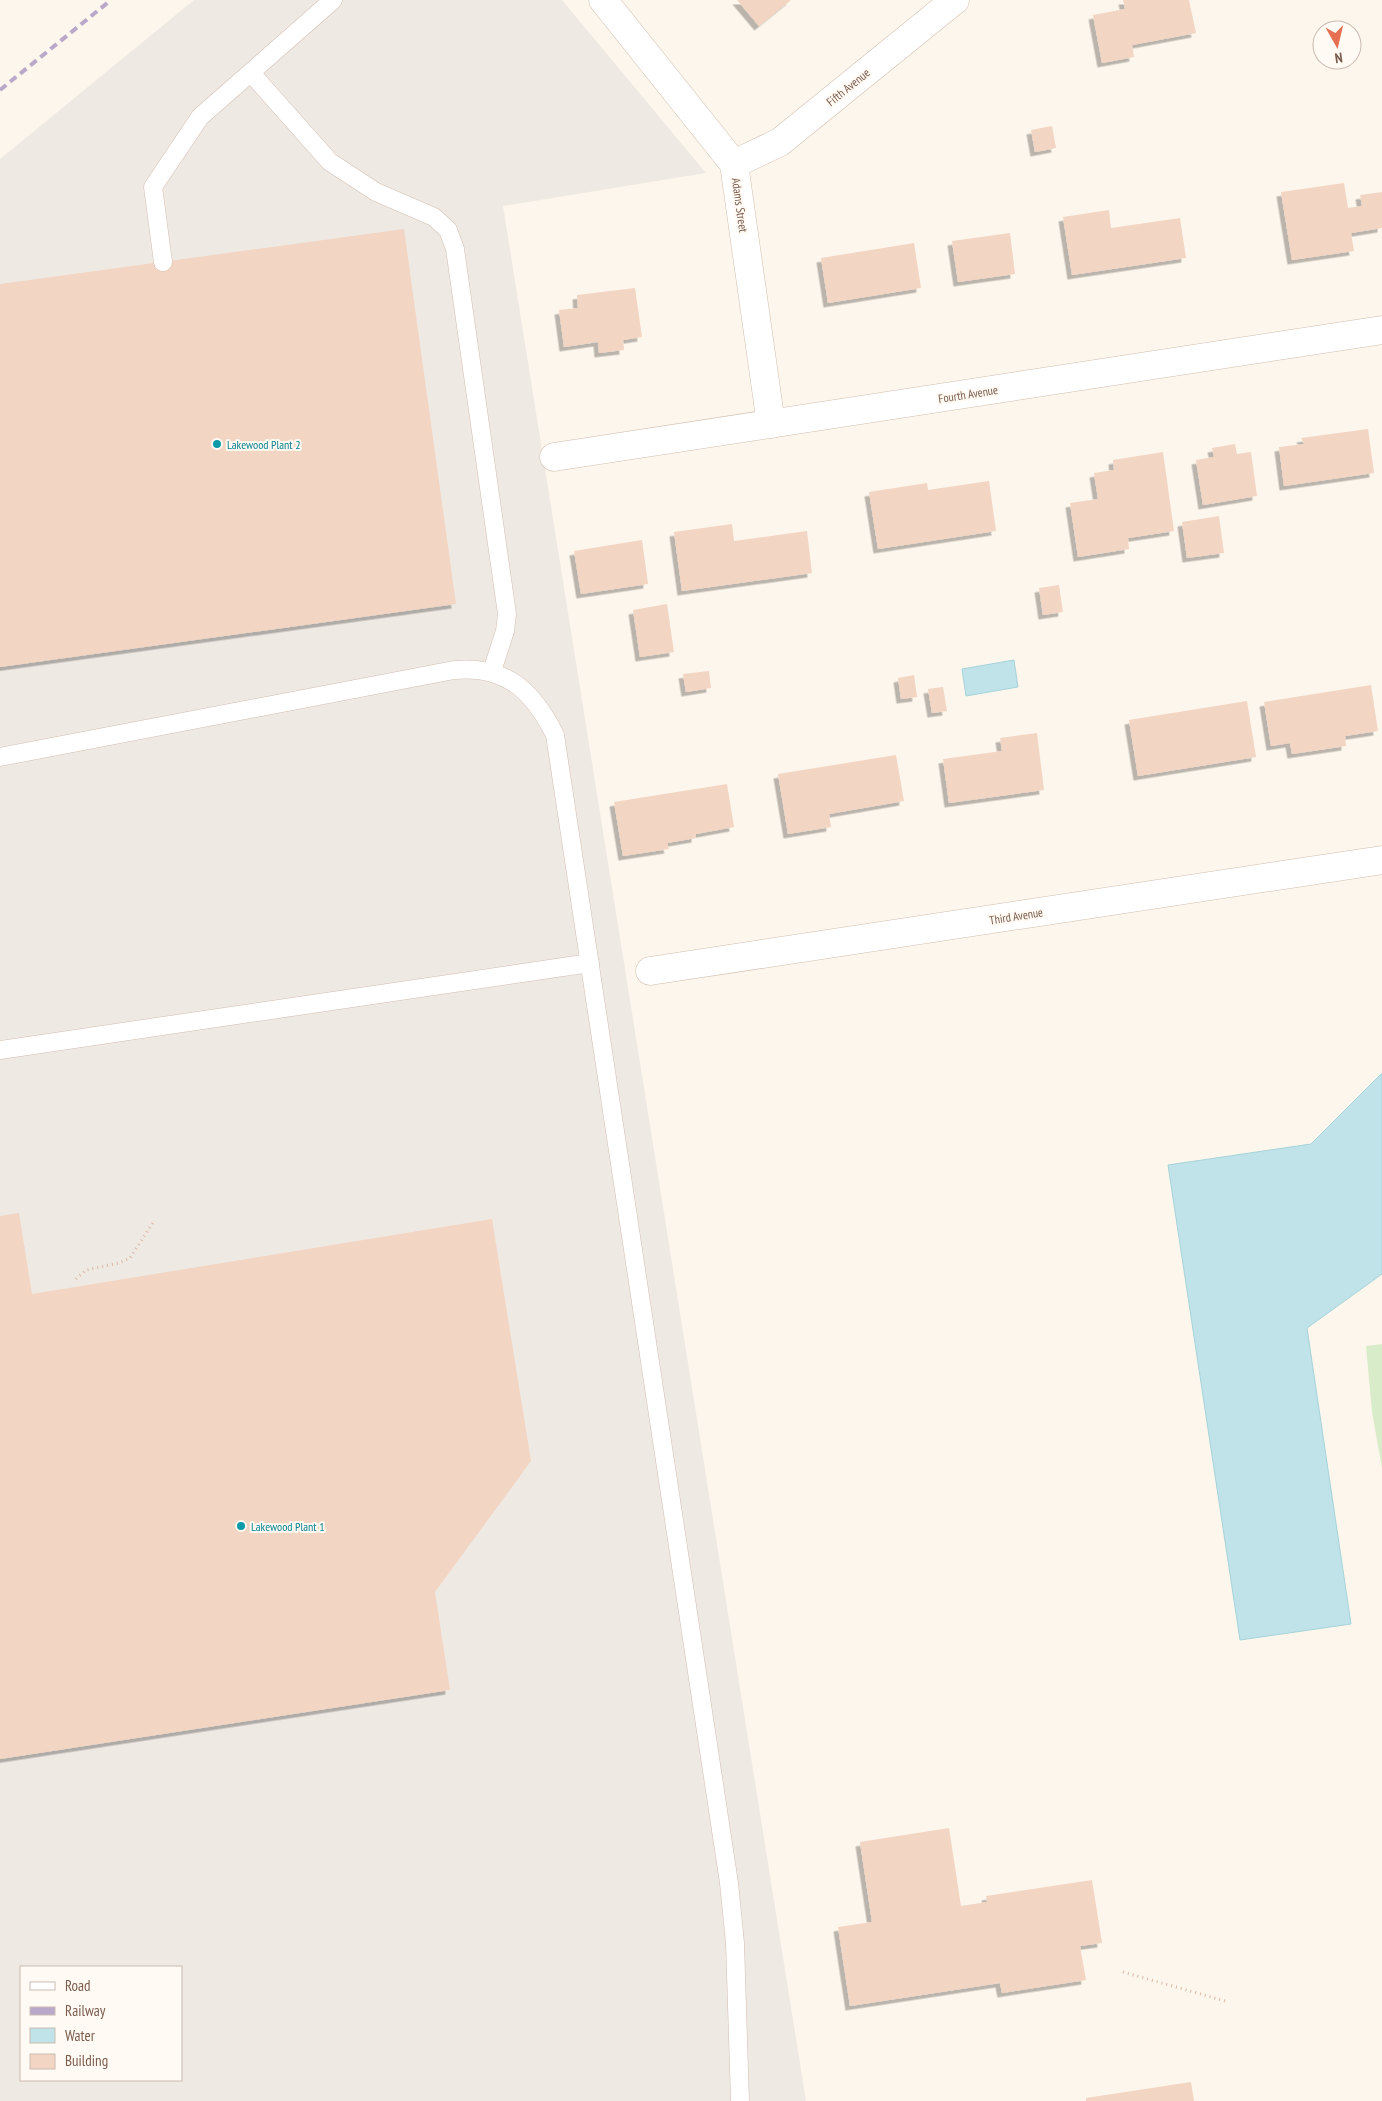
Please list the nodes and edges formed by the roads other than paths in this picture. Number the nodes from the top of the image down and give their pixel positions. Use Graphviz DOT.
graph roads {
  1 [pos="333,0"];
  2 [pos="603,0"];
  3 [pos="955,0"];
  4 [pos="251,73"];
  5 [pos="734,164"];
  6 [pos="164,262"];
  7 [pos="1382,330"];
  8 [pos="772,424"];
  9 [pos="554,457"];
  10 [pos="492,671"];
  11 [pos="0,757"];
  12 [pos="1382,860"];
  13 [pos="590,963"];
  14 [pos="650,972"];
  15 [pos="0,1050"];
  16 [pos="740,2101"];
  1 -- 4 [label="lane"];
  2 -- 5 [label="street, Adams Street"];
  3 -- 5 [label="street, Fifth Avenue"];
  4 -- 6 [label="lane"];
  4 -- 10 [label="lane"];
  5 -- 8 [label="street, Adams Street"];
  7 -- 8 [label="street, Fourth Avenue"];
  8 -- 9 [label="street, Fourth Avenue"];
  10 -- 11 [label="lane"];
  10 -- 13 [label="lane"];
  12 -- 14 [label="street, Third Avenue"];
  13 -- 15 [label="lane"];
  13 -- 16 [label="lane"];
}
